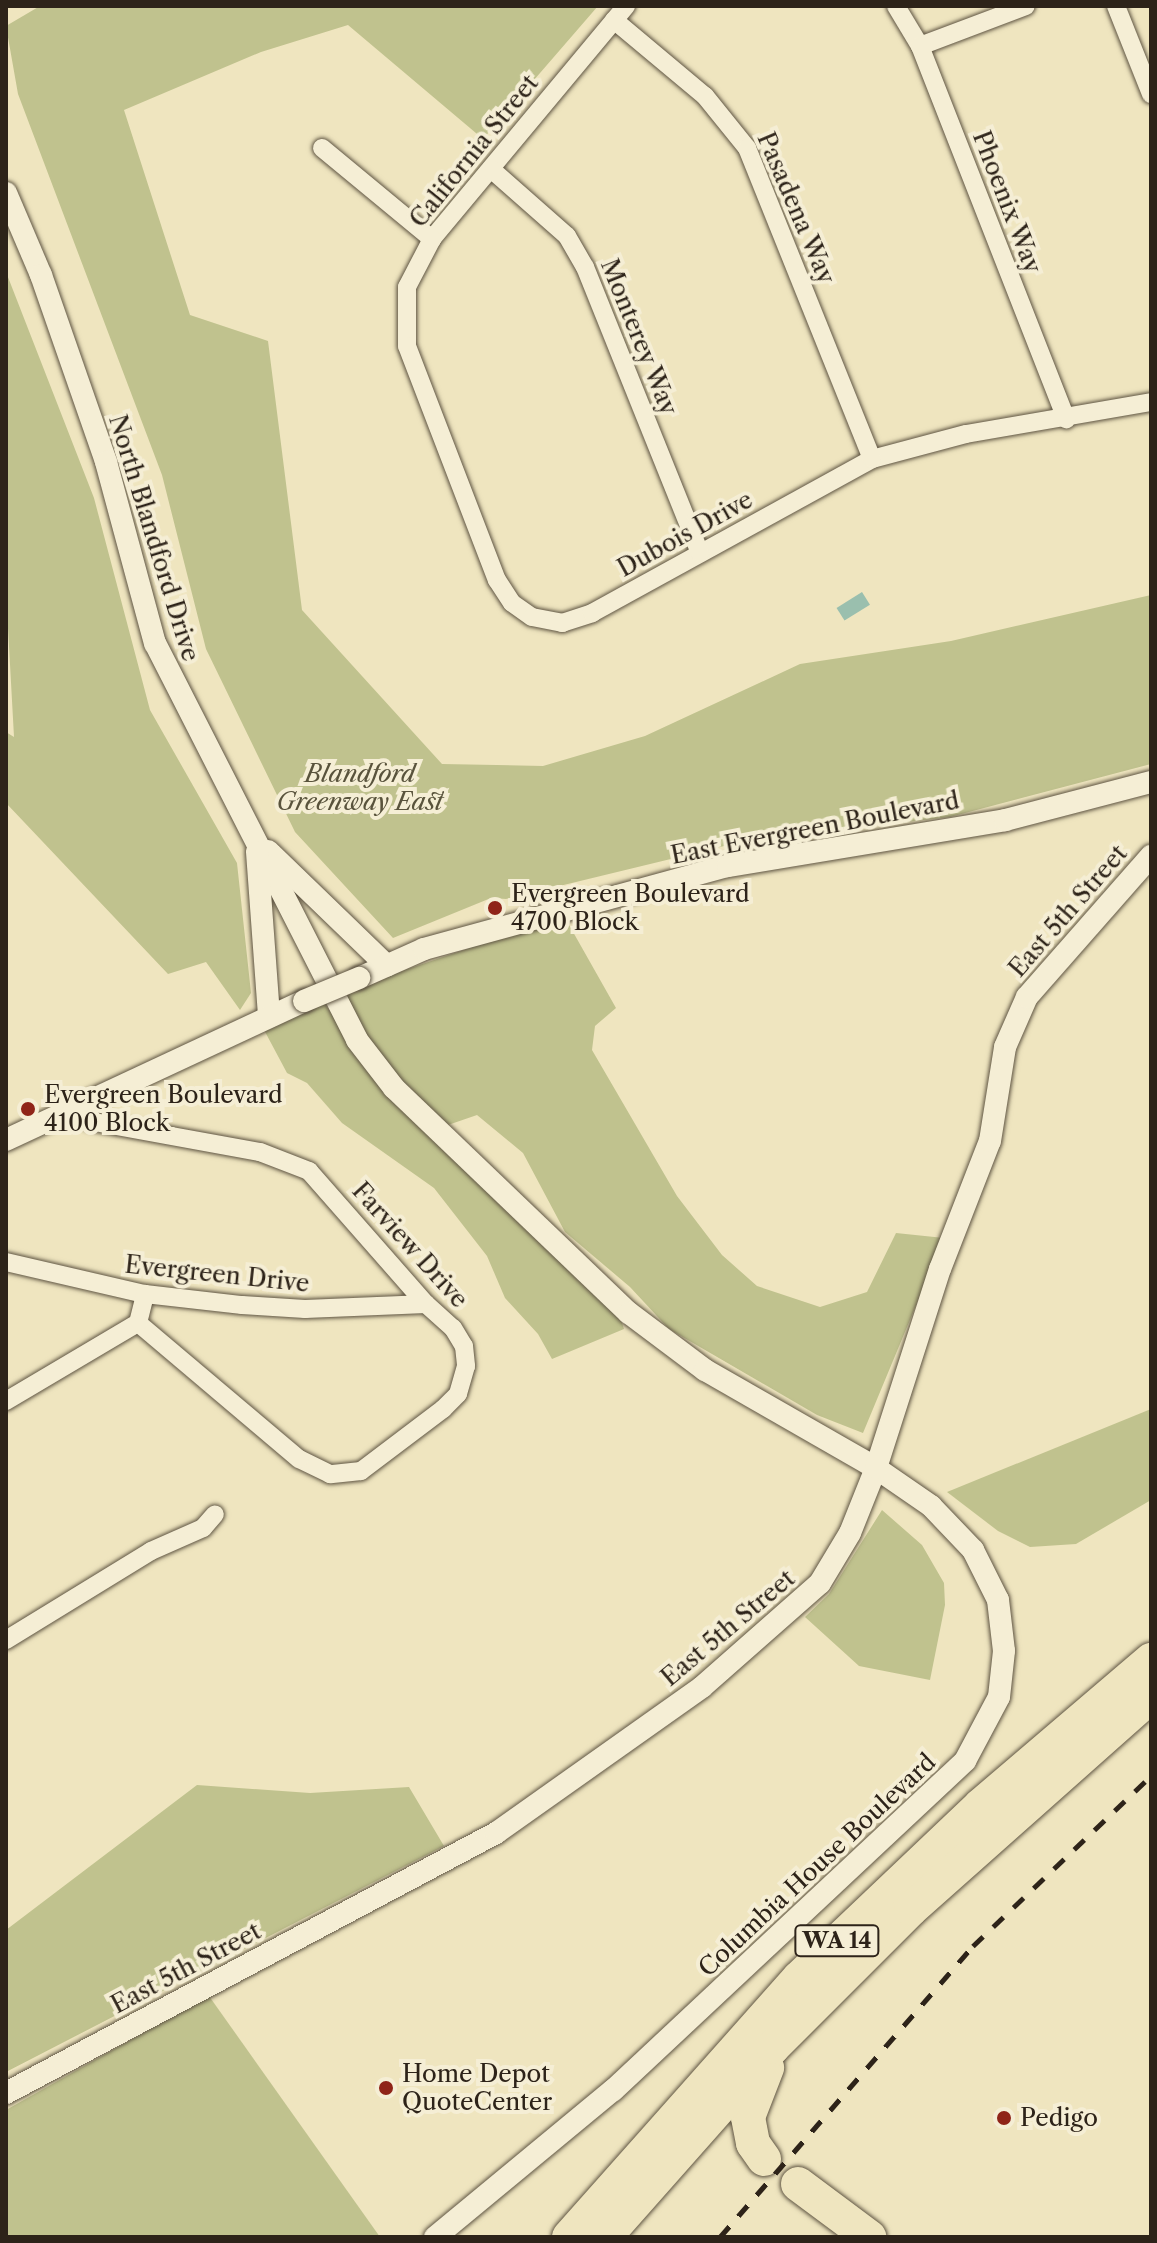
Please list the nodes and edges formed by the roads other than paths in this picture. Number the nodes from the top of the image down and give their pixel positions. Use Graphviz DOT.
graph roads {
  1 [pos="896,6"];
  2 [pos="1026,6"];
  3 [pos="1116,6"];
  4 [pos="620,13"];
  5 [pos="920,46"];
  6 [pos="1151,94"];
  7 [pos="322,148"];
  8 [pos="491,169"];
  9 [pos="6,193"];
  10 [pos="432,239"];
  11 [pos="407,346"];
  12 [pos="1151,402"];
  13 [pos="1066,419"];
  14 [pos="872,459"];
  15 [pos="700,553"];
  16 [pos="1151,782"];
  17 [pos="256,839"];
  18 [pos="1151,856"];
  19 [pos="387,966"];
  20 [pos="269,1017"];
  21 [pos="78,1105"];
  22 [pos="6,1140"];
  23 [pos="537,1226"];
  24 [pos="6,1262"];
  25 [pos="145,1294"];
  26 [pos="426,1304"];
  27 [pos="138,1323"];
  28 [pos="6,1401"];
  29 [pos="876,1468"];
  30 [pos="215,1514"];
  31 [pos="6,1640"];
  32 [pos="1151,1660"];
  33 [pos="1151,1696"];
  34 [pos="773,2047"];
  35 [pos="6,2093"];
  36 [pos="764,2159"];
  37 [pos="798,2184"];
  38 [pos="435,2237"];
  39 [pos="569,2237"];
  40 [pos="605,2237"];
  41 [pos="869,2237"];
  1 -- 5 [label="street, Phoenix Way"];
  2 -- 5 [label="street"];
  3 -- 6 [label="street"];
  4 -- 8 [label="street, California Street"];
  4 -- 14 [label="street, Pasadena Way"];
  5 -- 13 [label="street, Phoenix Way"];
  7 -- 10 [label="street"];
  8 -- 10 [label="street, California Street"];
  8 -- 15 [label="street, Monterey Way"];
  9 -- 17 [label="street, North Blandford Drive"];
  10 -- 11 [label="street, California Street"];
  11 -- 15 [label="street, Dubois Drive"];
  12 -- 13 [label="street, Dubois Drive"];
  13 -- 14 [label="street, Dubois Drive"];
  14 -- 15 [label="street, Dubois Drive"];
  16 -- 19 [label="street, East Evergreen Boulevard"];
  17 -- 19 [label="street"];
  17 -- 20 [label="street"];
  17 -- 23 [label="street, North Blandford Drive"];
  18 -- 29 [label="street, East 5th Street"];
  19 -- 20 [label="street, East Evergreen Boulevard, bridge"];
  20 -- 21 [label="street, East Evergreen Boulevard"];
  21 -- 22 [label="street, East Evergreen Boulevard"];
  21 -- 26 [label="street, Farview Drive"];
  23 -- 29 [label="street, Columbia House Boulevard"];
  24 -- 25 [label="street, Evergreen Drive"];
  25 -- 26 [label="street, Evergreen Drive"];
  25 -- 27 [label="street"];
  26 -- 27 [label="street, Farview Drive"];
  27 -- 28 [label="street"];
  29 -- 35 [label="street, East 5th Street"];
  29 -- 38 [label="street, Columbia House Boulevard"];
  30 -- 31 [label="street"];
  32 -- 39 [label="highway, WA 14"];
  33 -- 34 [label="highway, WA 14"];
  34 -- 36 [label="highway"];
  34 -- 40 [label="highway, WA 14"];
  37 -- 41 [label="highway"];
}
